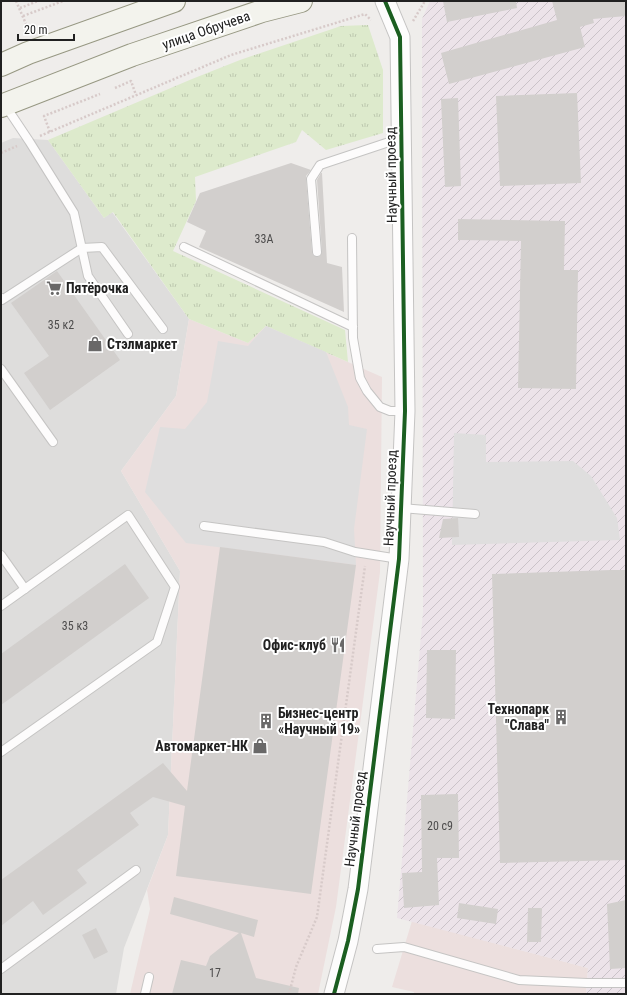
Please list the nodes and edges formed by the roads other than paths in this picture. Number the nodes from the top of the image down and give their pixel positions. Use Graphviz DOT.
graph roads {
  1 [pos="174,1"];
  2 [pos="301,1"];
  3 [pos="385,1"];
  4 [pos="1,65"];
  5 [pos="3,106"];
  6 [pos="401,138"];
  7 [pos="352,238"];
  8 [pos="184,247"];
  9 [pos="82,248"];
  10 [pos="316,252"];
  11 [pos="1,298"];
  12 [pos="353,327"];
  13 [pos="163,329"];
  14 [pos="128,334"];
  15 [pos="1,369"];
  16 [pos="405,411"];
  17 [pos="53,442"];
  18 [pos="401,508"];
  19 [pos="474,514"];
  20 [pos="204,526"];
  21 [pos="1,555"];
  22 [pos="398,559"];
  23 [pos="25,589"];
  24 [pos="1,606"];
  25 [pos="1,752"];
  26 [pos="136,870"];
  27 [pos="377,949"];
  28 [pos="1,969"];
  29 [pos="149,977"];
  30 [pos="626,983"];
  31 [pos="145,994"];
  32 [pos="334,994"];
  1 -- 4 [label="main road"];
  2 -- 5 [label="main road, улица Обручева"];
  3 -- 6 [label="street, Научный проезд"];
  5 -- 9 [label="lane"];
  6 -- 10 [label="lane"];
  6 -- 16 [label="street, Научный проезд"];
  7 -- 12 [label="lane"];
  8 -- 12 [label="lane"];
  9 -- 11 [label="lane"];
  9 -- 13 [label="lane"];
  9 -- 14 [label="lane"];
  12 -- 16 [label="lane"];
  15 -- 17 [label="lane"];
  16 -- 18 [label="street, Научный проезд"];
  18 -- 19 [label="lane"];
  18 -- 22 [label="street, Научный проезд"];
  20 -- 22 [label="lane"];
  21 -- 23 [label="lane"];
  22 -- 32 [label="street, Научный проезд"];
  23 -- 24 [label="lane"];
  23 -- 25 [label="lane"];
  26 -- 28 [label="lane"];
  27 -- 30 [label="lane"];
  29 -- 31 [label="lane"];
}
